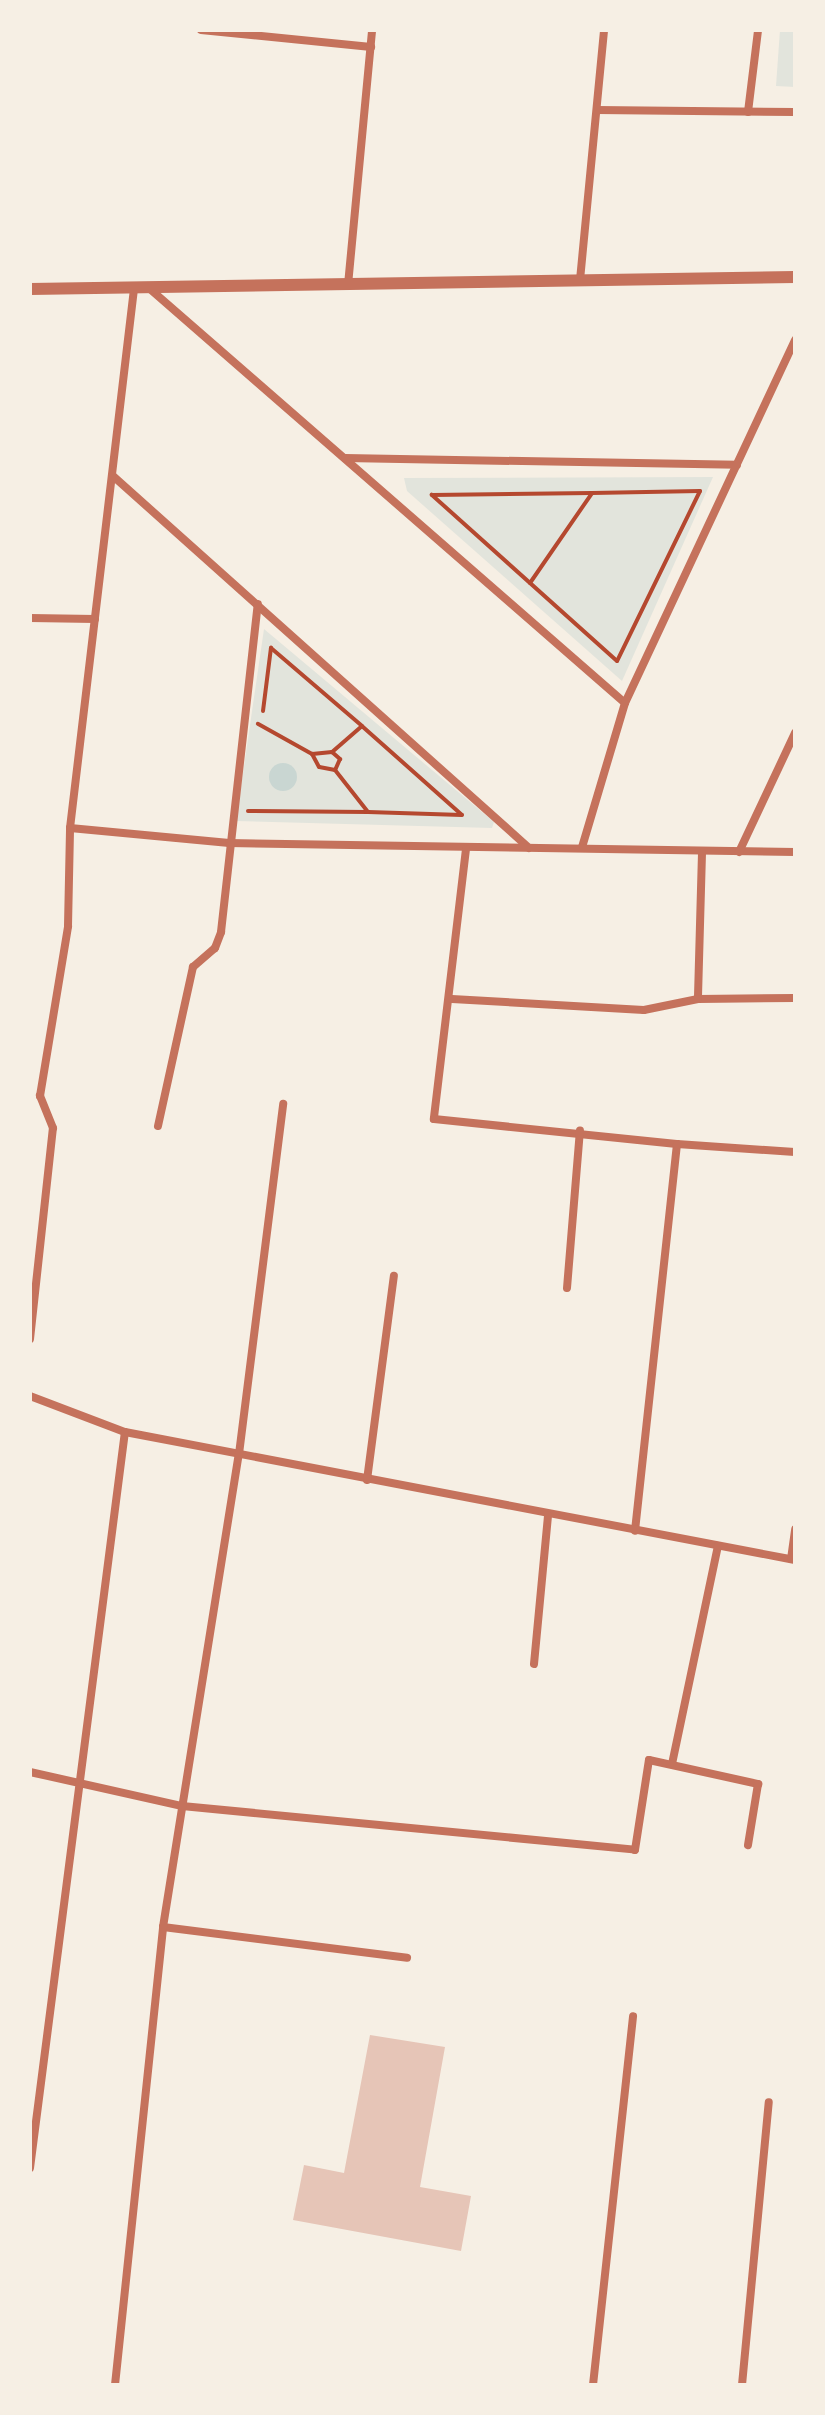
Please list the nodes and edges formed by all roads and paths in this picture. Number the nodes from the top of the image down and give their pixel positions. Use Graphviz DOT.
graph roads {
  1 [pos="201,30"];
  2 [pos="372,30"];
  3 [pos="604,30"];
  4 [pos="758,30"];
  5 [pos="371,47"];
  6 [pos="597,110"];
  7 [pos="748,112"];
  8 [pos="795,112"];
  9 [pos="795,277"];
  10 [pos="580,280"];
  11 [pos="348,285"];
  12 [pos="30,289"];
  13 [pos="134,289"];
  14 [pos="150,289"];
  15 [pos="795,340"];
  16 [pos="345,458"];
  17 [pos="737,465"];
  18 [pos="113,476"];
  19 [pos="592,493"];
  20 [pos="530,583"];
  21 [pos="258,604"];
  22 [pos="30,618"];
  23 [pos="95,619"];
  24 [pos="625,703"];
  25 [pos="242,715"];
  26 [pos="261,726"];
  27 [pos="362,726"];
  28 [pos="795,733"];
  29 [pos="259,740"];
  30 [pos="332,752"];
  31 [pos="312,754"];
  32 [pos="335,770"];
  33 [pos="250,797"];
  34 [pos="368,812"];
  35 [pos="70,828"];
  36 [pos="229,843"];
  37 [pos="582,847"];
  38 [pos="530,848"];
  39 [pos="466,849"];
  40 [pos="739,852"];
  41 [pos="795,852"];
  42 [pos="702,853"];
  43 [pos="795,998"];
  44 [pos="452,999"];
  45 [pos="698,999"];
  46 [pos="283,1104"];
  47 [pos="158,1126"];
  48 [pos="580,1131"];
  49 [pos="677,1144"];
  50 [pos="795,1152"];
  51 [pos="394,1276"];
  52 [pos="567,1288"];
  53 [pos="30,1339"];
  54 [pos="30,1396"];
  55 [pos="125,1432"];
  56 [pos="239,1454"];
  57 [pos="367,1480"];
  58 [pos="548,1516"];
  59 [pos="795,1529"];
  60 [pos="635,1531"];
  61 [pos="718,1546"];
  62 [pos="793,1560"];
  63 [pos="534,1664"];
  64 [pos="672,1764"];
  65 [pos="30,1772"];
  66 [pos="82,1787"];
  67 [pos="182,1806"];
  68 [pos="748,1845"];
  69 [pos="163,1927"];
  70 [pos="407,1958"];
  71 [pos="633,2016"];
  72 [pos="769,2102"];
  73 [pos="30,2168"];
  74 [pos="115,2385"];
  75 [pos="593,2385"];
  76 [pos="742,2385"];
  1 -- 5 [label="street"];
  2 -- 5 [label="street"];
  3 -- 6 [label="street"];
  4 -- 7 [label="street"];
  5 -- 11 [label="street"];
  6 -- 7 [label="street"];
  6 -- 10 [label="street"];
  7 -- 8 [label="street"];
  9 -- 10 [label="street"];
  10 -- 11 [label="street"];
  11 -- 14 [label="street"];
  12 -- 13 [label="street"];
  13 -- 14 [label="street"];
  13 -- 18 [label="street"];
  14 -- 16 [label="street"];
  15 -- 17 [label="street"];
  16 -- 17 [label="street"];
  16 -- 24 [label="street"];
  17 -- 24 [label="street"];
  18 -- 21 [label="street"];
  18 -- 23 [label="street"];
  19 -- 20 [label="path"];
  19 -- 20 [label="path"];
  19 -- 20 [label="path"];
  21 -- 25 [label="street"];
  21 -- 38 [label="street"];
  22 -- 23 [label="street"];
  23 -- 35 [label="street"];
  24 -- 37 [label="street"];
  25 -- 26 [label="path"];
  25 -- 36 [label="street"];
  26 -- 27 [label="path"];
  26 -- 29 [label="path"];
  26 -- 31 [label="path"];
  27 -- 30 [label="path"];
  27 -- 34 [label="path"];
  28 -- 40 [label="street"];
  30 -- 31 [label="path"];
  30 -- 32 [label="path"];
  31 -- 32 [label="path"];
  32 -- 34 [label="path"];
  33 -- 34 [label="path"];
  35 -- 36 [label="street"];
  35 -- 53 [label="street"];
  36 -- 39 [label="street"];
  36 -- 47 [label="street"];
  37 -- 38 [label="street"];
  37 -- 42 [label="street"];
  38 -- 39 [label="street"];
  39 -- 44 [label="street"];
  40 -- 41 [label="street"];
  40 -- 42 [label="street"];
  42 -- 45 [label="street"];
  43 -- 45 [label="street"];
  44 -- 45 [label="street"];
  44 -- 48 [label="street"];
  46 -- 56 [label="street"];
  48 -- 49 [label="street"];
  48 -- 52 [label="street"];
  49 -- 50 [label="street"];
  49 -- 60 [label="street"];
  51 -- 57 [label="street"];
  54 -- 55 [label="street"];
  55 -- 56 [label="street"];
  55 -- 66 [label="street"];
  56 -- 57 [label="street"];
  56 -- 67 [label="street"];
  57 -- 58 [label="street"];
  58 -- 60 [label="street"];
  58 -- 63 [label="street"];
  59 -- 62 [label="street"];
  60 -- 61 [label="street"];
  61 -- 62 [label="street"];
  61 -- 64 [label="street"];
  64 -- 67 [label="street"];
  64 -- 68 [label="street"];
  65 -- 66 [label="street"];
  66 -- 67 [label="street"];
  66 -- 73 [label="street"];
  67 -- 69 [label="street"];
  69 -- 70 [label="street"];
  69 -- 74 [label="street"];
  71 -- 75 [label="street"];
  72 -- 76 [label="street"];
}
